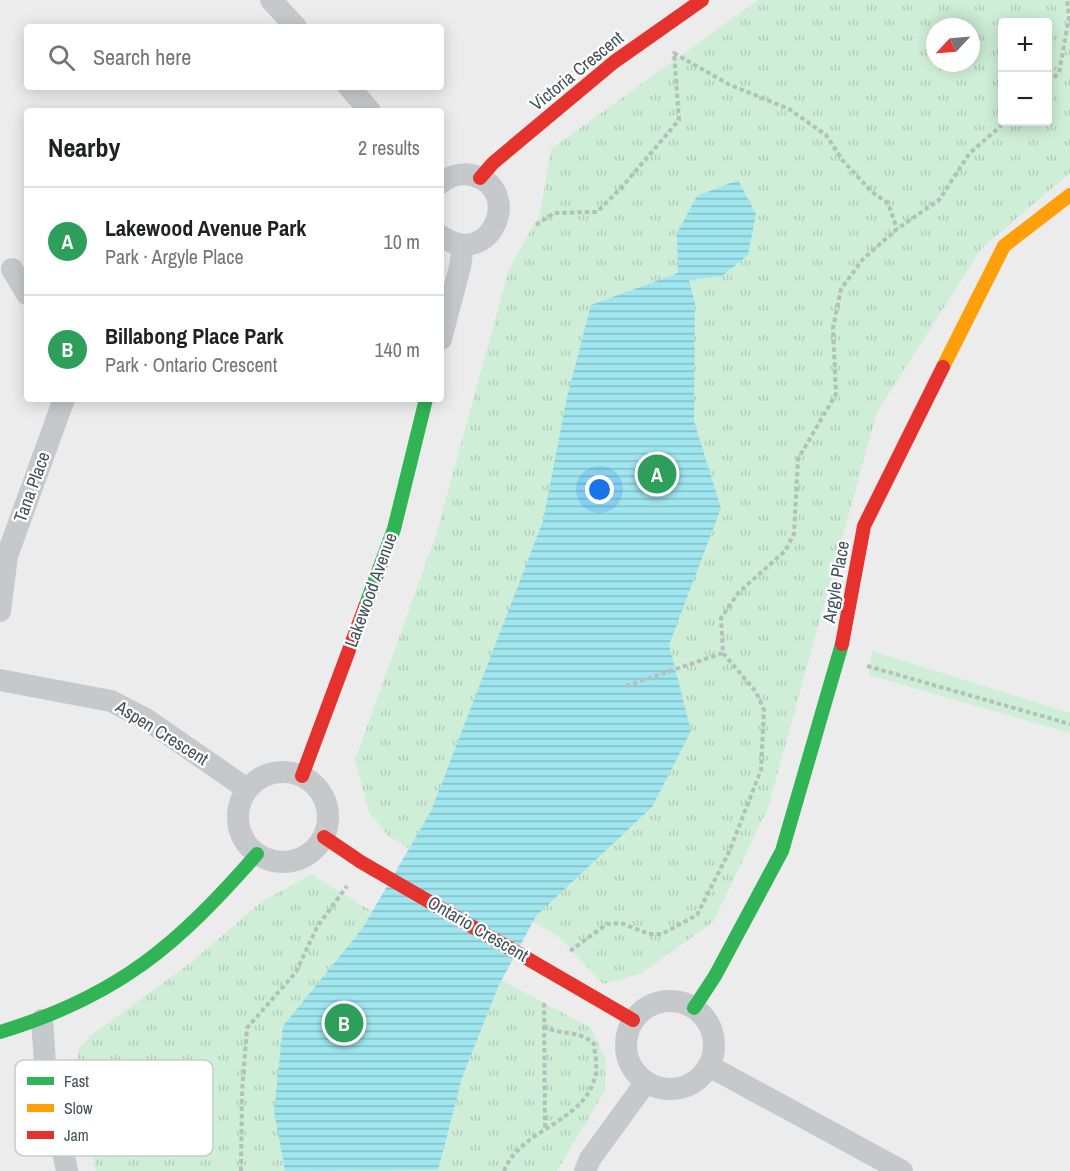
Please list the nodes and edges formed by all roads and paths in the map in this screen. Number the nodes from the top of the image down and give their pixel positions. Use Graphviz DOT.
graph roads {
  1 [pos="271,0"];
  2 [pos="702,0"];
  3 [pos="1067,0"];
  4 [pos="293,24"];
  5 [pos="1052,78"];
  6 [pos="352,90"];
  7 [pos="368,108"];
  8 [pos="1000,126"];
  9 [pos="480,178"];
  10 [pos="444,182"];
  11 [pos="1070,195"];
  12 [pos="536,225"];
  13 [pos="897,229"];
  14 [pos="444,237"];
  15 [pos="463,245"];
  16 [pos="12,269"];
  17 [pos="24,289"];
  18 [pos="444,328"];
  19 [pos="63,402"];
  20 [pos="425,402"];
  21 [pos="0,611"];
  22 [pos="723,653"];
  23 [pos="840,658"];
  24 [pos="0,680"];
  25 [pos="626,686"];
  26 [pos="1070,724"];
  27 [pos="302,776"];
  28 [pos="247,789"];
  29 [pos="324,837"];
  30 [pos="257,854"];
  31 [pos="366,864"];
  32 [pos="554,975"];
  33 [pos="694,1008"];
  34 [pos="42,1020"];
  35 [pos="633,1020"];
  36 [pos="0,1032"];
  37 [pos="45,1060"];
  38 [pos="709,1066"];
  39 [pos="646,1082"];
  40 [pos="545,1129"];
  41 [pos="64,1156"];
  42 [pos="67,1171"];
  43 [pos="241,1171"];
  44 [pos="504,1171"];
  45 [pos="585,1171"];
  46 [pos="903,1171"];
  1 -- 4 [label="street"];
  2 -- 9 [label="street, Victoria Crescent"];
  3 -- 5 [label="path"];
  6 -- 7 [label="street"];
  8 -- 13 [label="path"];
  9 -- 10 [label="street"];
  9 -- 15 [label="street"];
  11 -- 23 [label="street, Argyle Place"];
  12 -- 13 [label="path"];
  13 -- 22 [label="path"];
  14 -- 15 [label="street"];
  15 -- 18 [label="street"];
  16 -- 17 [label="street"];
  19 -- 21 [label="street, Tana Place"];
  20 -- 27 [label="street, Lakewood Avenue"];
  22 -- 25 [label="path"];
  22 -- 32 [label="path"];
  23 -- 26 [label="path"];
  23 -- 33 [label="street, Argyle Place"];
  24 -- 28 [label="street, Aspen Crescent"];
  27 -- 28 [label="street"];
  27 -- 29 [label="street"];
  28 -- 30 [label="street"];
  29 -- 30 [label="street"];
  29 -- 31 [label="street, Ontario Crescent"];
  30 -- 34 [label="street"];
  31 -- 32 [label="street, Ontario Crescent"];
  31 -- 43 [label="path"];
  32 -- 35 [label="street, Ontario Crescent"];
  33 -- 35 [label="street"];
  33 -- 38 [label="street"];
  34 -- 36 [label="street"];
  34 -- 37 [label="street"];
  35 -- 39 [label="street"];
  38 -- 39 [label="street"];
  38 -- 46 [label="street"];
  39 -- 45 [label="street"];
  40 -- 40 [label="path"];
  40 -- 44 [label="path"];
  41 -- 42 [label="street"];
}
